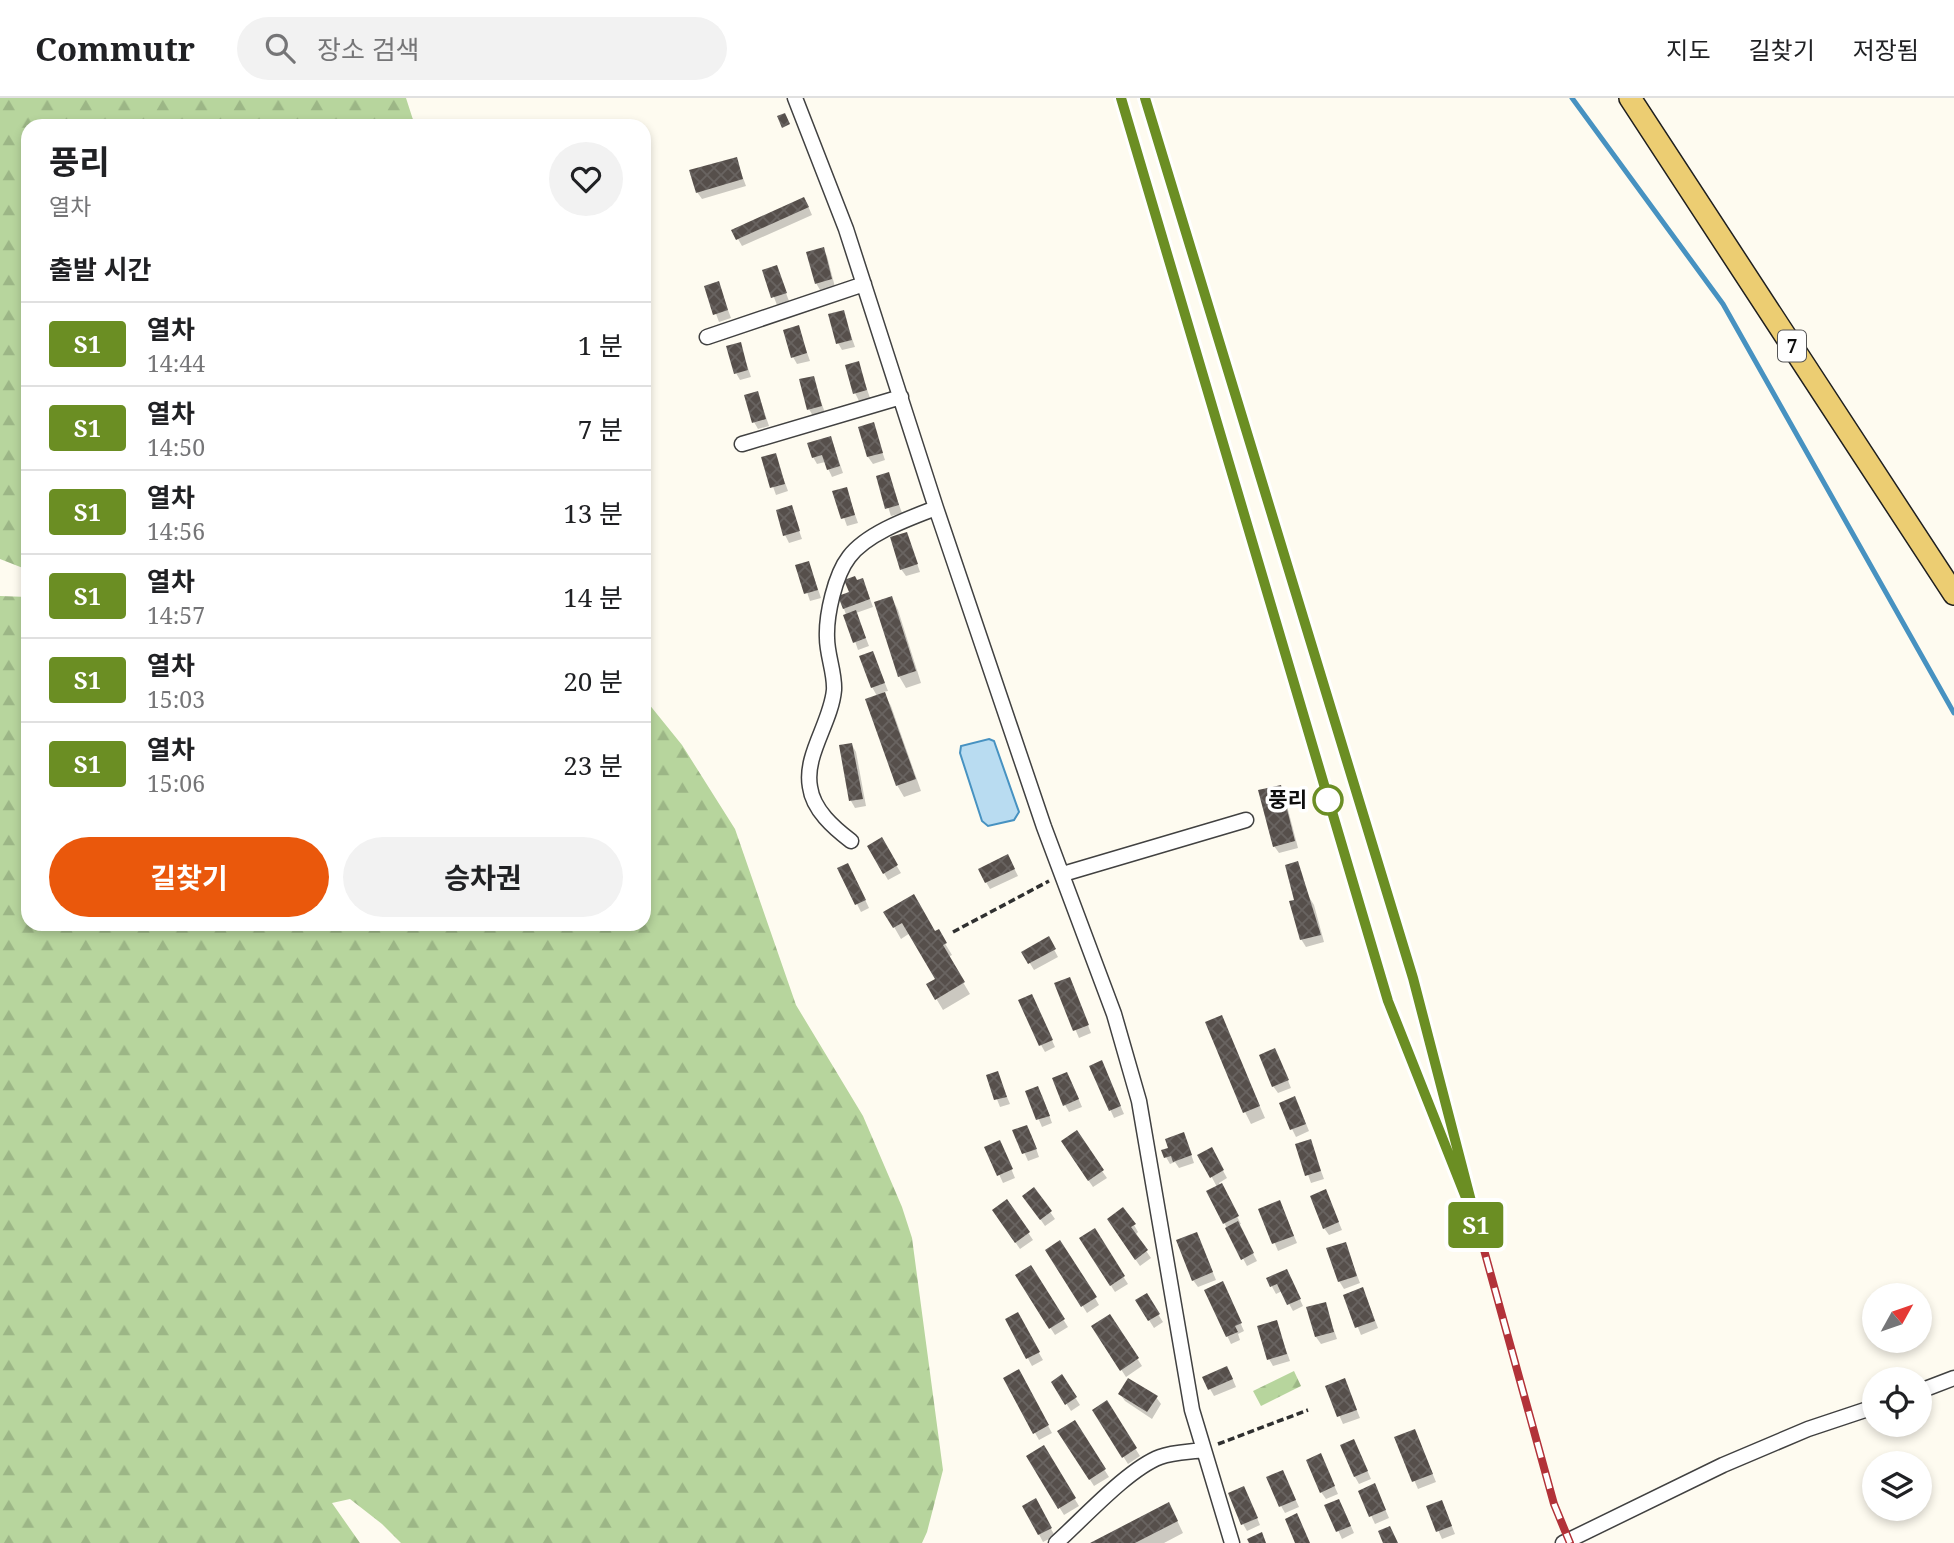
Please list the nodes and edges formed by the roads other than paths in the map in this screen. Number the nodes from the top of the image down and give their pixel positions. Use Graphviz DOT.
graph roads {
  1 [pos="794,98"];
  2 [pos="1630,98"];
  3 [pos="864,284"];
  4 [pos="707,337"];
  5 [pos="901,397"];
  6 [pos="742,444"];
  7 [pos="936,508"];
  8 [pos="1954,594"];
  9 [pos="1246,820"];
  10 [pos="850,841"];
  11 [pos="1063,874"];
  12 [pos="1954,1378"];
  13 [pos="1932,1386"];
  14 [pos="1862,1411"];
  15 [pos="1203,1450"];
  16 [pos="1056,1543"];
  17 [pos="1233,1543"];
  18 [pos="1563,1543"];
  1 -- 3 [label="street"];
  2 -- 8 [label="main road, 7"];
  3 -- 4 [label="street"];
  3 -- 5 [label="street"];
  5 -- 6 [label="street"];
  5 -- 7 [label="street"];
  7 -- 10 [label="street"];
  7 -- 11 [label="street"];
  9 -- 11 [label="street"];
  11 -- 15 [label="street"];
  12 -- 13 [label="street"];
  14 -- 18 [label="street"];
  15 -- 16 [label="street"];
  15 -- 17 [label="street"];
}
